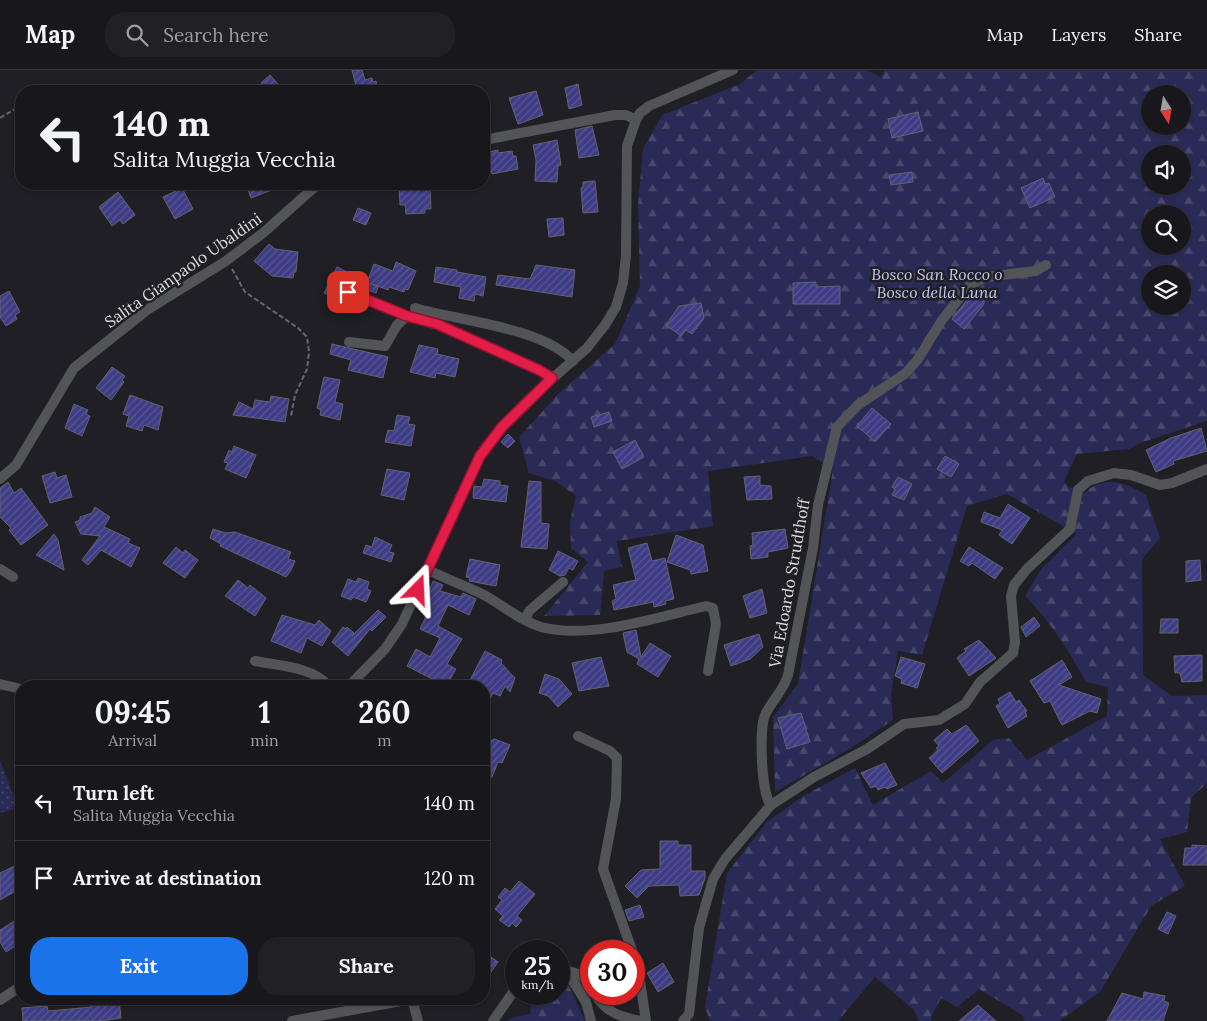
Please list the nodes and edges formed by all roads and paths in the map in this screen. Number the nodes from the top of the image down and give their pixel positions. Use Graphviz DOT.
graph roads {
  1 [pos="733,70"];
  2 [pos="15,109"];
  3 [pos="0,118"];
  4 [pos="636,120"];
  5 [pos="490,139"];
  6 [pos="311,190"];
  7 [pos="226,261"];
  8 [pos="1046,265"];
  9 [pos="348,292"];
  10 [pos="415,308"];
  11 [pos="407,316"];
  12 [pos="349,342"];
  13 [pos="573,361"];
  14 [pos="552,378"];
  15 [pos="291,416"];
  16 [pos="1207,469"];
  17 [pos="0,479"];
  18 [pos="0,569"];
  19 [pos="426,569"];
  20 [pos="13,577"];
  21 [pos="564,582"];
  22 [pos="525,620"];
  23 [pos="255,661"];
  24 [pos="708,672"];
  25 [pos="323,680"];
  26 [pos="355,680"];
  27 [pos="0,684"];
  28 [pos="15,688"];
  29 [pos="578,736"];
  30 [pos="771,805"];
  31 [pos="570,980"];
  32 [pos="15,990"];
  33 [pos="0,1000"];
  34 [pos="505,1004"];
  35 [pos="379,1005"];
  36 [pos="414,1005"];
  37 [pos="605,1005"];
  38 [pos="292,1021"];
  39 [pos="418,1021"];
  40 [pos="493,1021"];
  41 [pos="591,1021"];
  42 [pos="641,1021"];
  43 [pos="646,1021"];
  44 [pos="683,1021"];
  1 -- 4 [label="street"];
  2 -- 3 [label="path"];
  4 -- 5 [label="street"];
  4 -- 13 [label="street"];
  6 -- 7 [label="street, Salita Gianpaolo Ubaldini"];
  7 -- 15 [label="path"];
  7 -- 17 [label="street, Salita Gianpaolo Ubaldini"];
  8 -- 30 [label="street, Via Edoardo Strudthoff"];
  9 -- 11 [label="street"];
  10 -- 13 [label="street"];
  11 -- 12 [label="street"];
  11 -- 14 [label="street"];
  13 -- 14 [label="street"];
  14 -- 19 [label="street"];
  16 -- 30 [label="street"];
  18 -- 20 [label="street"];
  19 -- 22 [label="street"];
  19 -- 26 [label="street"];
  21 -- 22 [label="street"];
  22 -- 24 [label="street"];
  23 -- 25 [label="street"];
  27 -- 28 [label="street"];
  29 -- 43 [label="street"];
  30 -- 44 [label="street"];
  31 -- 41 [label="street"];
  32 -- 33 [label="street"];
  34 -- 40 [label="street"];
  35 -- 38 [label="street"];
  36 -- 39 [label="street"];
  37 -- 42 [label="street"];
}
